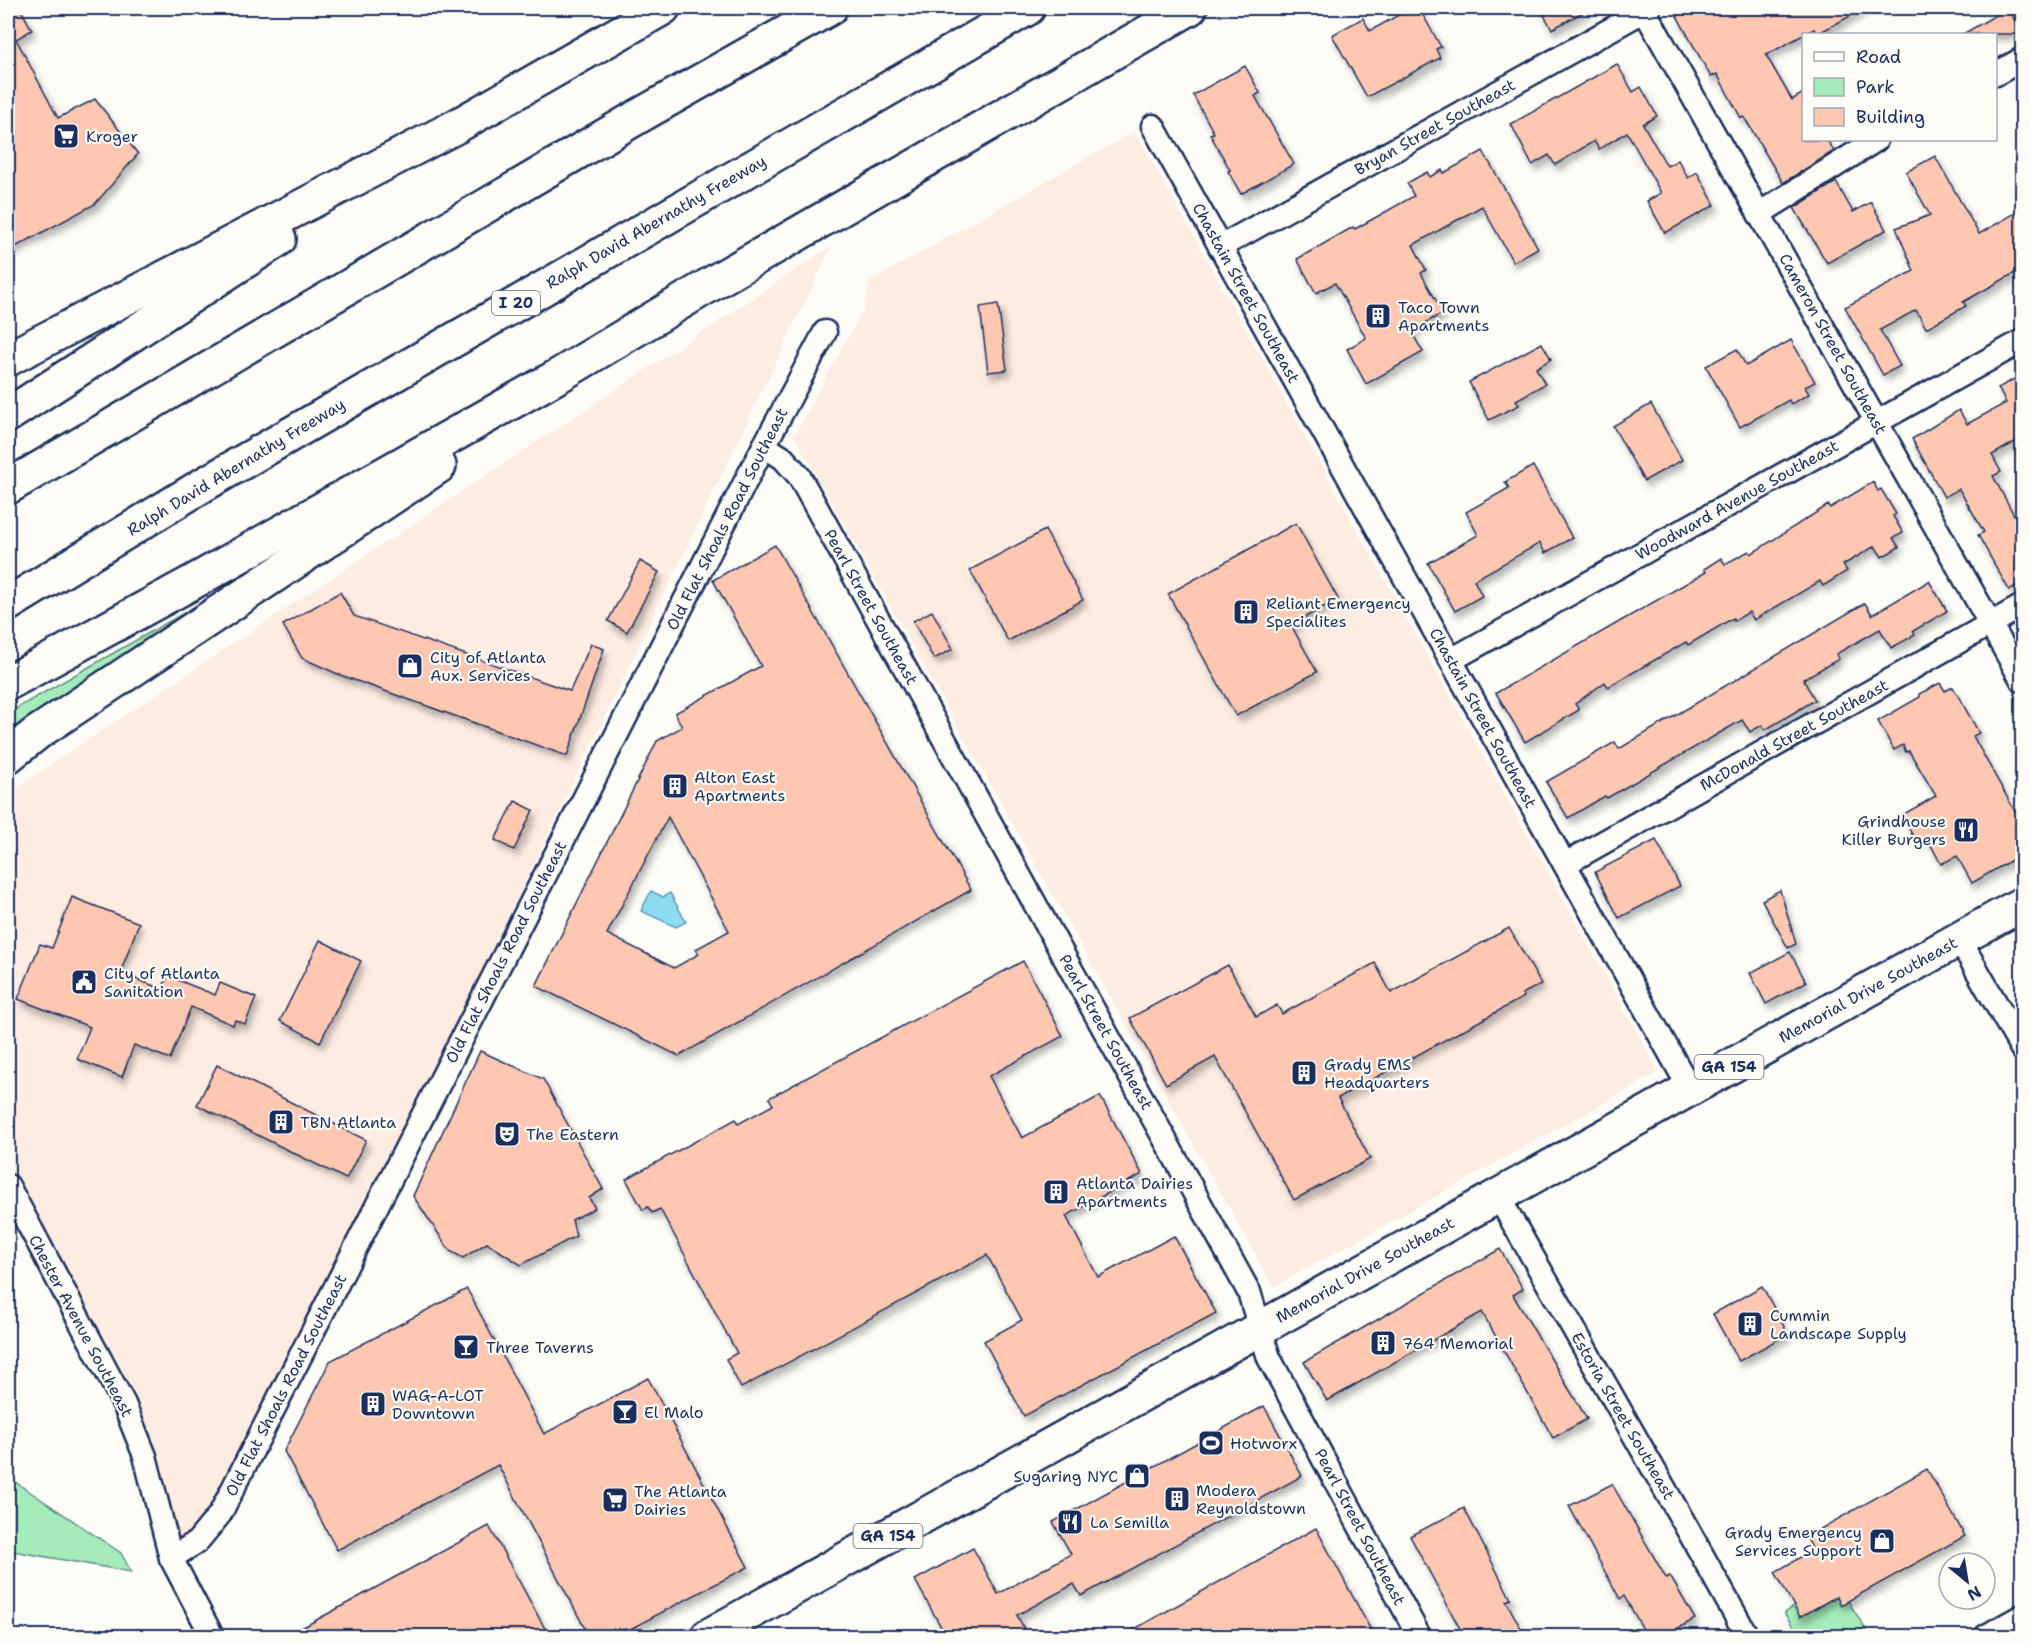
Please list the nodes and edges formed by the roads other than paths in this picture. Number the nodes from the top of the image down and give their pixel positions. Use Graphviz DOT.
graph roads {
  1 [pos="663,8"];
  2 [pos="830,8"];
  3 [pos="1028,8"];
  4 [pos="1190,8"];
  5 [pos="1645,8"];
  6 [pos="2022,59"];
  7 [pos="1997,73"];
  8 [pos="1153,126"];
  9 [pos="454,127"];
  10 [pos="1874,141"];
  11 [pos="1759,214"];
  12 [pos="1220,247"];
  13 [pos="825,332"];
  14 [pos="2022,341"];
  15 [pos="8,359"];
  16 [pos="558,376"];
  17 [pos="8,415"];
  18 [pos="1877,422"];
  19 [pos="764,446"];
  20 [pos="8,487"];
  21 [pos="8,604"];
  22 [pos="2022,606"];
  23 [pos="1991,624"];
  24 [pos="1451,660"];
  25 [pos="2022,680"];
  26 [pos="8,682"];
  27 [pos="8,756"];
  28 [pos="1565,864"];
  29 [pos="2022,903"];
  30 [pos="1959,939"];
  31 [pos="2022,1049"];
  32 [pos="1690,1089"];
  33 [pos="8,1186"];
  34 [pos="1497,1196"];
  35 [pos="1260,1329"];
  36 [pos="171,1558"];
  37 [pos="1719,1586"];
  38 [pos="2022,1616"];
  39 [pos="212,1636"];
  40 [pos="708,1636"];
  41 [pos="1419,1636"];
  42 [pos="1728,1636"];
  43 [pos="1747,1636"];
  44 [pos="1986,1636"];
  1 -- 9 [label="main road"];
  2 -- 20 [label="main road"];
  3 -- 21 [label="main road, Ralph David Abernathy Freeway / I 20"];
  4 -- 16 [label="main road"];
  5 -- 11 [label="street, Cameron Street Southeast"];
  5 -- 12 [label="street, Bryan Street Southeast"];
  6 -- 7 [label="street"];
  8 -- 12 [label="street, Chastain Street Southeast"];
  9 -- 15 [label="main road"];
  9 -- 17 [label="main road"];
  10 -- 11 [label="street"];
  11 -- 18 [label="street, Cameron Street Southeast"];
  12 -- 24 [label="street, Chastain Street Southeast"];
  13 -- 19 [label="street, Old Flat Shoals Road Southeast"];
  14 -- 18 [label="street, Woodward Avenue Southeast"];
  16 -- 26 [label="main road"];
  16 -- 27 [label="main road"];
  18 -- 23 [label="street, Cameron Street Southeast"];
  18 -- 24 [label="street, Woodward Avenue Southeast"];
  19 -- 35 [label="street, Pearl Street Southeast"];
  19 -- 36 [label="street, Old Flat Shoals Road Southeast"];
  22 -- 23 [label="street, McDonald Street Southeast"];
  23 -- 25 [label="street, Cameron Street Southeast"];
  23 -- 28 [label="street, McDonald Street Southeast"];
  24 -- 28 [label="street, Chastain Street Southeast"];
  28 -- 32 [label="street, Chastain Street Southeast"];
  29 -- 30 [label="main road, Memorial Drive Southeast / GA 154"];
  30 -- 31 [label="street"];
  30 -- 32 [label="main road, Memorial Drive Southeast / GA 154"];
  32 -- 34 [label="main road, Memorial Drive Southeast / GA 154"];
  33 -- 36 [label="street, Chester Avenue Southeast"];
  34 -- 35 [label="main road, Memorial Drive Southeast / GA 154"];
  34 -- 37 [label="street, Estoria Street Southeast"];
  35 -- 40 [label="main road, Memorial Drive Southeast / GA 154"];
  35 -- 41 [label="street, Pearl Street Southeast"];
  36 -- 39 [label="street, Chester Avenue Southeast"];
  37 -- 42 [label="street"];
  37 -- 43 [label="street, Estoria Street Southeast"];
  38 -- 44 [label="street"];
}
